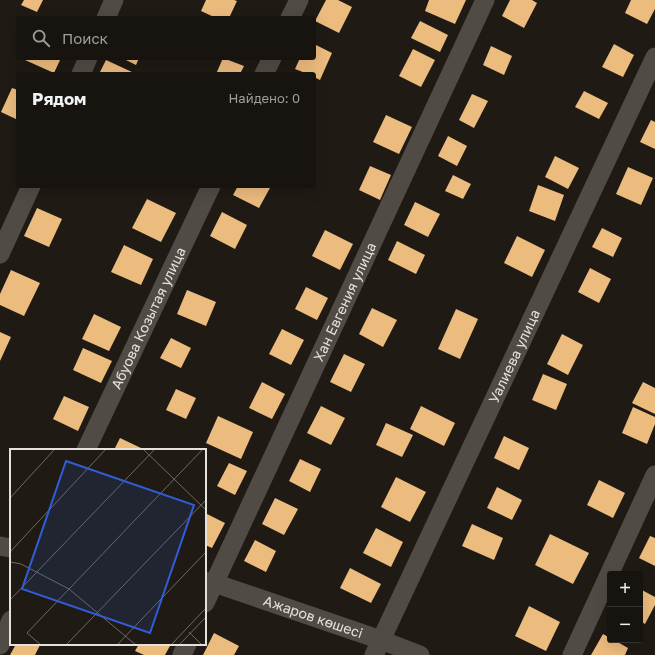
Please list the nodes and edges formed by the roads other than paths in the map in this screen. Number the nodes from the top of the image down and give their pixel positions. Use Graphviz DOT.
graph roads {
  1 [pos="114,0"];
  2 [pos="299,0"];
  3 [pos="485,0"];
  4 [pos="107,16"];
  5 [pos="291,16"];
  6 [pos="655,57"];
  7 [pos="87,60"];
  8 [pos="271,60"];
  9 [pos="82,72"];
  10 [pos="265,72"];
  11 [pos="30,188"];
  12 [pos="210,188"];
  13 [pos="0,254"];
  14 [pos="86,449"];
  15 [pos="655,475"];
  16 [pos="0,546"];
  17 [pos="10,548"];
  18 [pos="210,582"];
  19 [pos="206,599"];
  20 [pos="10,622"];
  21 [pos="0,645"];
  22 [pos="187,645"];
  23 [pos="377,647"];
  24 [pos="182,655"];
  25 [pos="420,655"];
  26 [pos="572,655"];
  1 -- 4 [label="street"];
  2 -- 5 [label="street"];
  3 -- 18 [label="street, Хан Евгения улица"];
  6 -- 23 [label="street, Уалиева улица"];
  7 -- 9 [label="street"];
  8 -- 10 [label="street"];
  11 -- 13 [label="street"];
  12 -- 14 [label="street, Абуова Козытая улица"];
  15 -- 26 [label="street"];
  16 -- 17 [label="street"];
  18 -- 19 [label="street, Хан Евгения улица"];
  18 -- 23 [label="street, Ажаров көшесі"];
  20 -- 21 [label="street"];
  22 -- 24 [label="street"];
  23 -- 25 [label="street, Ажаров көшесі"];
}
